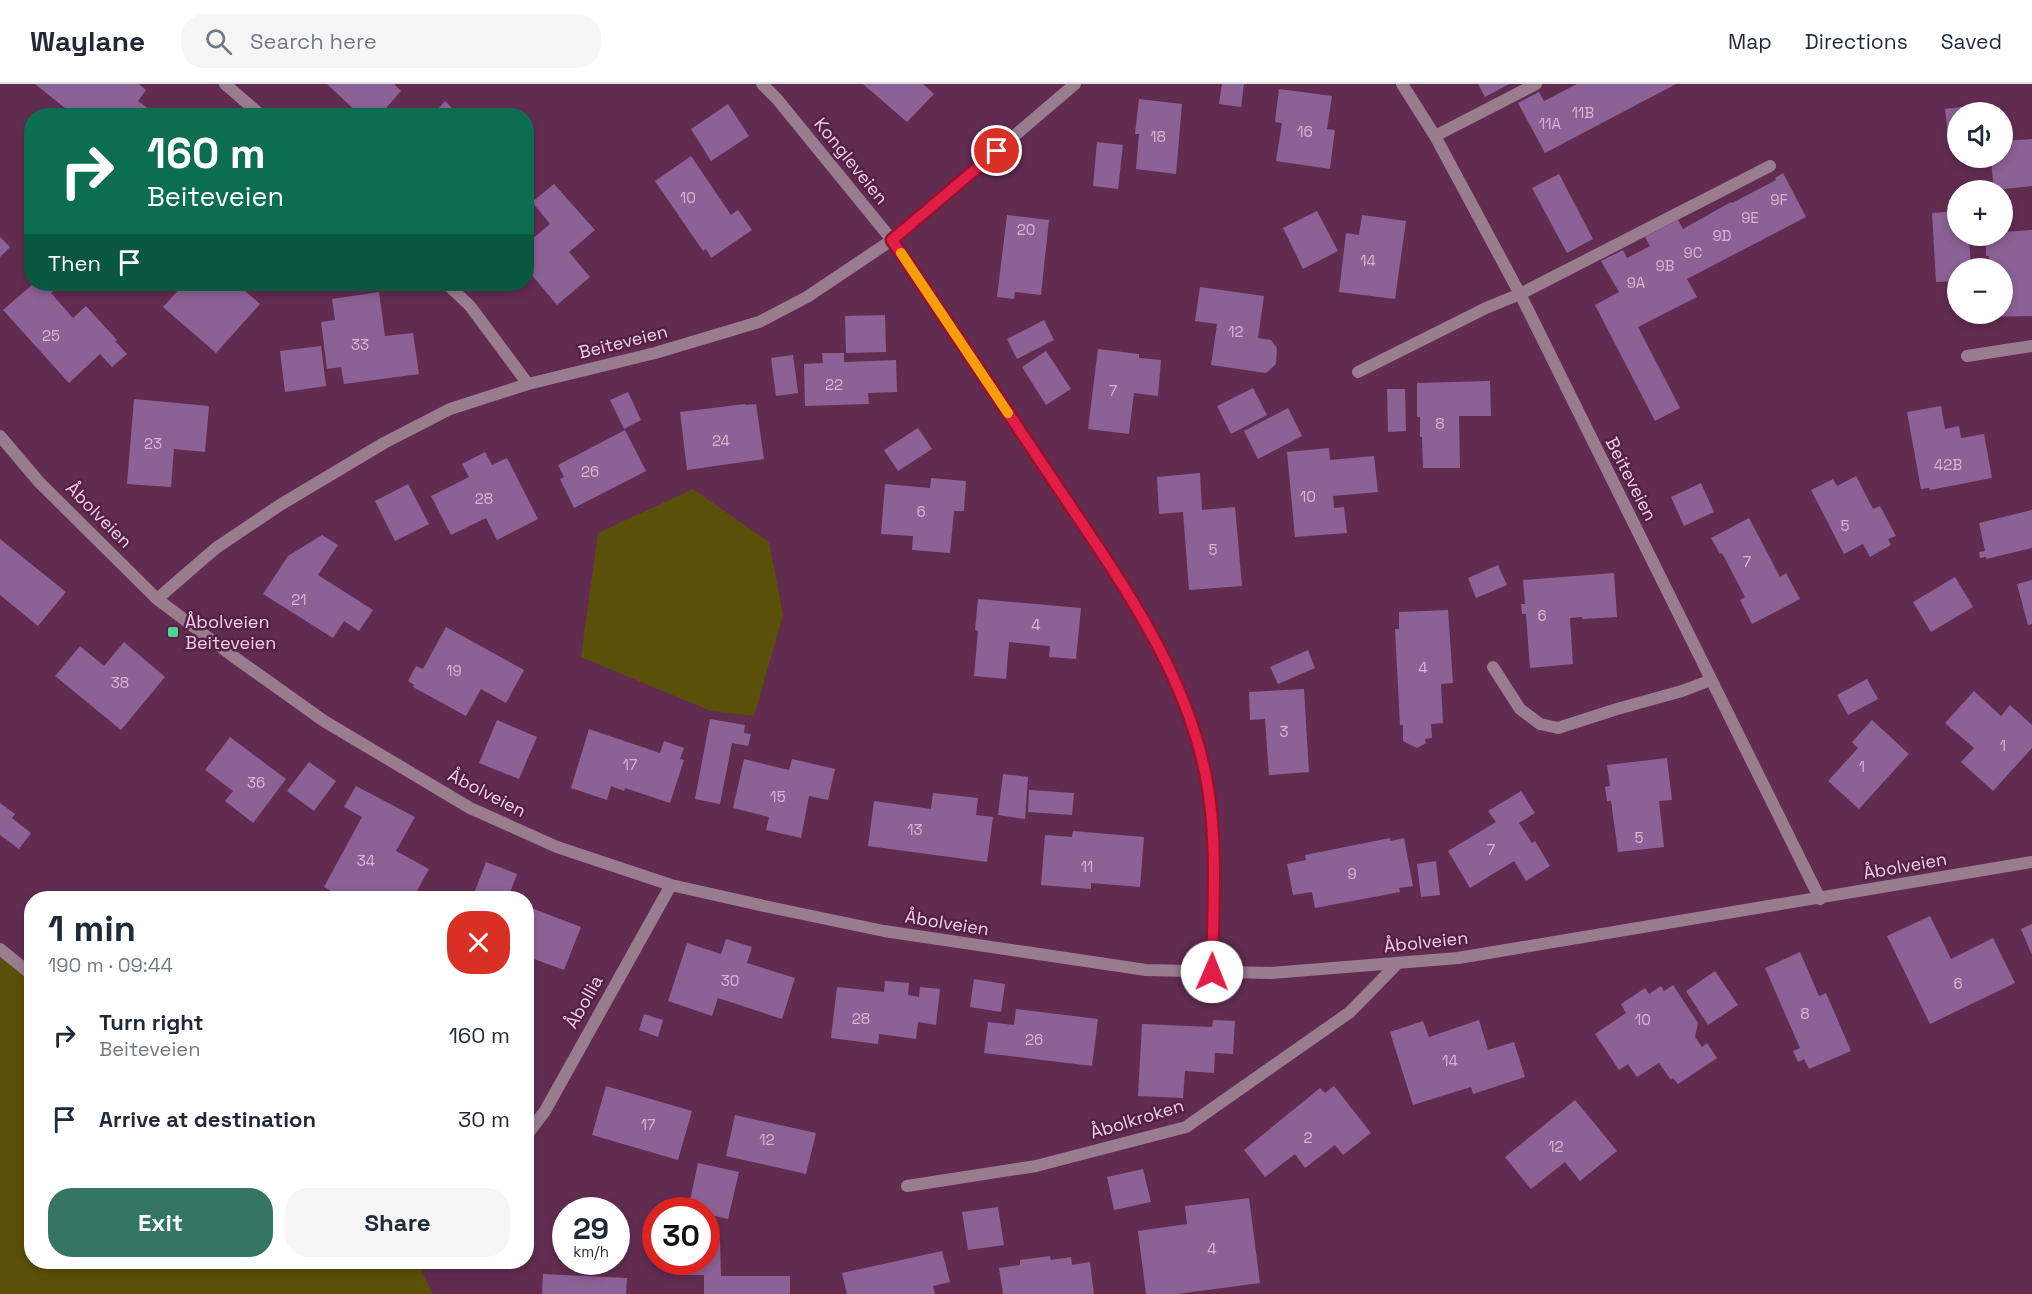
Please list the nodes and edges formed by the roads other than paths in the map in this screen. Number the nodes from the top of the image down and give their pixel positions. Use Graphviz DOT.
graph roads {
  1 [pos="225,84"];
  2 [pos="762,84"];
  3 [pos="1075,84"];
  4 [pos="1402,84"];
  5 [pos="1536,84"];
  6 [pos="253,108"];
  7 [pos="1435,136"];
  8 [pos="1770,166"];
  9 [pos="892,240"];
  10 [pos="454,291"];
  11 [pos="1520,294"];
  12 [pos="2032,346"];
  13 [pos="1966,356"];
  14 [pos="1358,372"];
  15 [pos="528,384"];
  16 [pos="0,436"];
  17 [pos="157,599"];
  18 [pos="1493,668"];
  19 [pos="1711,680"];
  20 [pos="2032,862"];
  21 [pos="671,885"];
  22 [pos="1820,899"];
  23 [pos="0,949"];
  24 [pos="1397,964"];
  25 [pos="24,968"];
  26 [pos="1212,972"];
  27 [pos="534,1125"];
  28 [pos="908,1186"];
  1 -- 6 [label="street"];
  2 -- 9 [label="street, Kongleveien"];
  3 -- 9 [label="street, Beiteveien"];
  4 -- 7 [label="street, Beiteveien"];
  5 -- 7 [label="street"];
  7 -- 11 [label="street, Beiteveien"];
  8 -- 11 [label="street"];
  9 -- 15 [label="street, Beiteveien"];
  9 -- 26 [label="street, Kongleveien"];
  10 -- 15 [label="street"];
  11 -- 14 [label="street"];
  11 -- 19 [label="street, Beiteveien"];
  12 -- 13 [label="street"];
  15 -- 17 [label="street, Beiteveien"];
  16 -- 17 [label="street, Åbolveien"];
  17 -- 21 [label="street, Åbolveien"];
  18 -- 19 [label="street"];
  19 -- 22 [label="street, Beiteveien"];
  20 -- 22 [label="street, Åbolveien"];
  21 -- 26 [label="street, Åbolveien"];
  21 -- 27 [label="street, Åbollia"];
  22 -- 24 [label="street, Åbolveien"];
  23 -- 25 [label="street"];
  24 -- 26 [label="street, Åbolveien"];
  24 -- 28 [label="street, Åbolkroken"];
}
